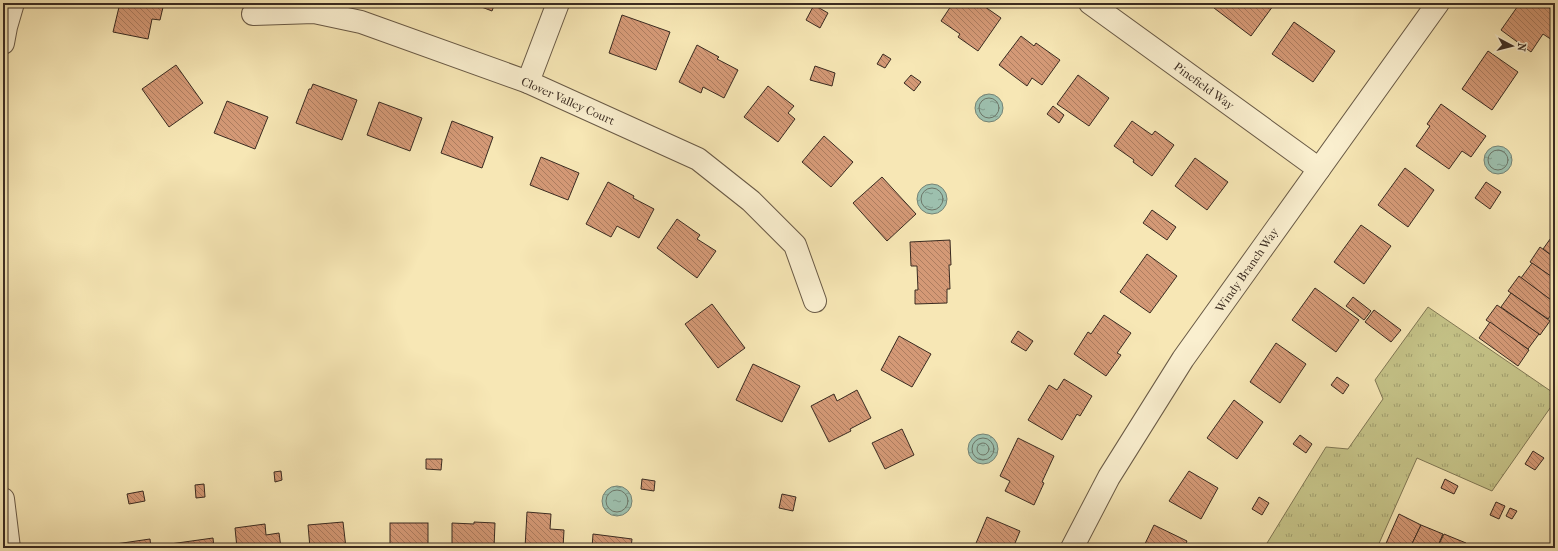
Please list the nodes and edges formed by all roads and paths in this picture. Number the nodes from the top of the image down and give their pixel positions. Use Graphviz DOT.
graph roads {
  1 [pos="13,3"];
  2 [pos="558,3"];
  3 [pos="1090,3"];
  4 [pos="1438,3"];
  5 [pos="253,14"];
  6 [pos="3,42"];
  7 [pos="528,82"];
  8 [pos="1319,169"];
  9 [pos="815,301"];
  10 [pos="3,499"];
  11 [pos="9,548"];
  12 [pos="1072,548"];
  1 -- 6 [label="street"];
  2 -- 7 [label="street"];
  3 -- 8 [label="street, Pinefield Way"];
  4 -- 8 [label="street, Windy Branch Way"];
  5 -- 7 [label="street, Clover Valley Court"];
  7 -- 9 [label="street, Clover Valley Court"];
  8 -- 12 [label="street, Windy Branch Way"];
  10 -- 11 [label="street"];
}
